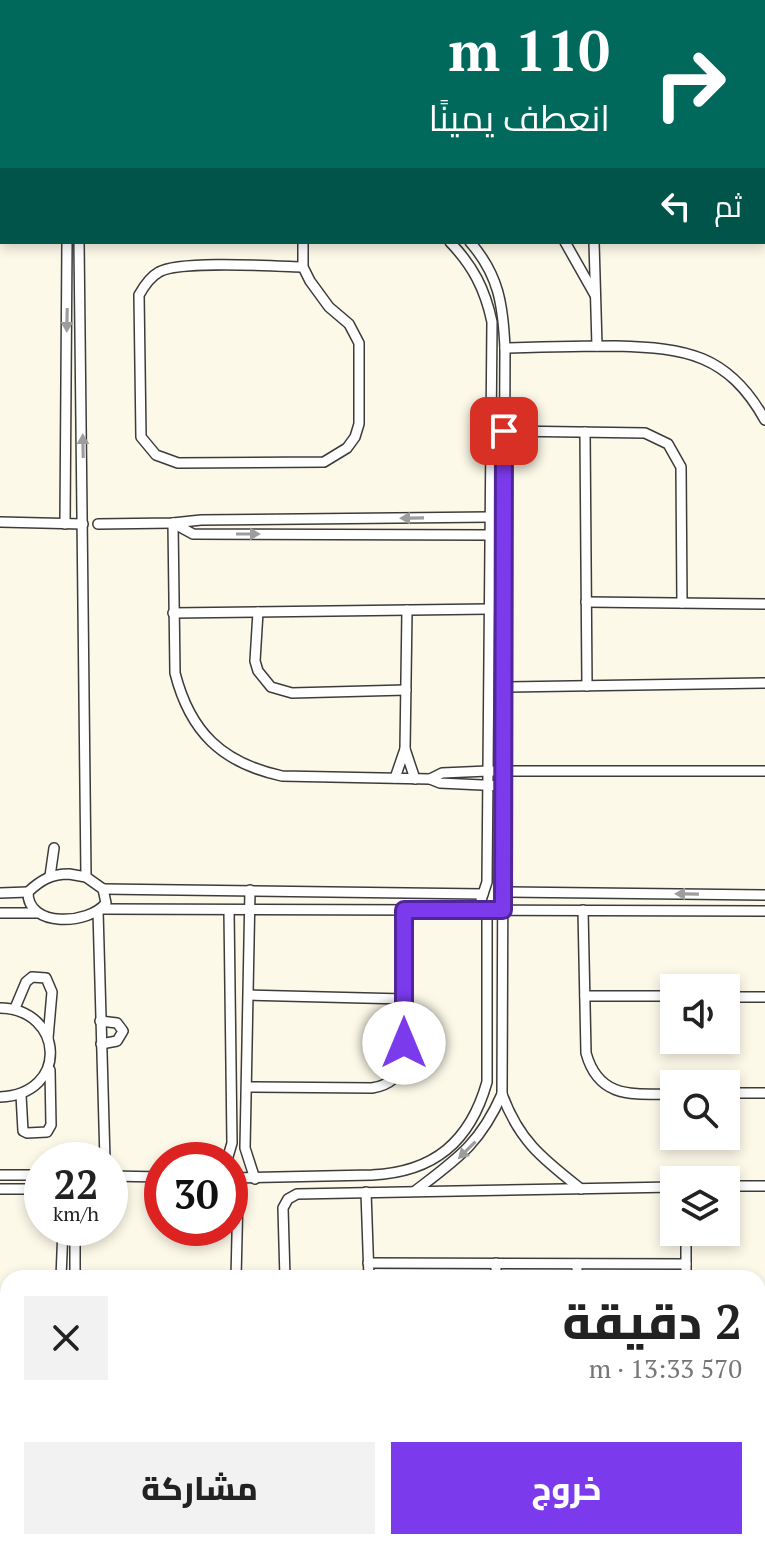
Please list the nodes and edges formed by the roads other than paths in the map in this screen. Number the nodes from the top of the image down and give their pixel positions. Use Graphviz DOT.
graph roads {
  1 [pos="67,244"];
  2 [pos="79,244"];
  3 [pos="303,244"];
  4 [pos="452,244"];
  5 [pos="472,244"];
  6 [pos="566,244"];
  7 [pos="594,244"];
  8 [pos="303,267"];
  9 [pos="596,298"];
  10 [pos="597,346"];
  11 [pos="505,348"];
  12 [pos="765,420"];
  13 [pos="504,431"];
  14 [pos="585,432"];
  15 [pos="490,517"];
  16 [pos="0,522"];
  17 [pos="173,523"];
  18 [pos="65,524"];
  19 [pos="83,524"];
  20 [pos="98,524"];
  21 [pos="490,535"];
  22 [pos="586,602"];
  23 [pos="682,603"];
  24 [pos="765,604"];
  25 [pos="489,609"];
  26 [pos="407,610"];
  27 [pos="258,612"];
  28 [pos="173,613"];
  29 [pos="765,683"];
  30 [pos="587,686"];
  31 [pos="503,687"];
  32 [pos="406,690"];
  33 [pos="405,749"];
  34 [pos="488,771"];
  35 [pos="503,771"];
  36 [pos="765,771"];
  37 [pos="395,778"];
  38 [pos="415,779"];
  39 [pos="430,779"];
  40 [pos="488,785"];
  41 [pos="503,786"];
  42 [pos="54,848"];
  43 [pos="50,876"];
  44 [pos="86,877"];
  45 [pos="103,889"];
  46 [pos="250,890"];
  47 [pos="28,892"];
  48 [pos="503,892"];
  49 [pos="0,893"];
  50 [pos="483,894"];
  51 [pos="765,895"];
  52 [pos="99,910"];
  53 [pos="404,910"];
  54 [pos="503,910"];
  55 [pos="583,910"];
  56 [pos="229,911"];
  57 [pos="251,911"];
  58 [pos="487,911"];
  59 [pos="765,911"];
  60 [pos="0,913"];
  61 [pos="40,913"];
  62 [pos="249,995"];
  63 [pos="585,996"];
  64 [pos="660,996"];
  65 [pos="740,997"];
  66 [pos="765,997"];
  67 [pos="404,999"];
  68 [pos="0,1008"];
  69 [pos="15,1008"];
  70 [pos="231,1016"];
  71 [pos="248,1016"];
  72 [pos="100,1021"];
  73 [pos="48,1038"];
  74 [pos="101,1044"];
  75 [pos="49,1061"];
  76 [pos="247,1087"];
  77 [pos="740,1093"];
  78 [pos="765,1093"];
  79 [pos="502,1094"];
  80 [pos="660,1094"];
  81 [pos="21,1095"];
  82 [pos="0,1097"];
  83 [pos="104,1142"];
  84 [pos="232,1142"];
  85 [pos="0,1175"];
  86 [pos="24,1175"];
  87 [pos="248,1179"];
  88 [pos="255,1179"];
  89 [pos="740,1186"];
  90 [pos="765,1186"];
  91 [pos="660,1187"];
  92 [pos="0,1189"];
  93 [pos="24,1189"];
  94 [pos="581,1189"];
  95 [pos="414,1191"];
  96 [pos="366,1192"];
  97 [pos="62,1246"];
  98 [pos="75,1246"];
  99 [pos="237,1246"];
  100 [pos="686,1246"];
  101 [pos="368,1263"];
  102 [pos="496,1263"];
  103 [pos="577,1264"];
  104 [pos="686,1264"];
  105 [pos="61,1270"];
  106 [pos="75,1270"];
  107 [pos="236,1270"];
  108 [pos="285,1270"];
  109 [pos="368,1270"];
  110 [pos="496,1270"];
  111 [pos="577,1270"];
  112 [pos="686,1270"];
  1 -- 18 [label="street, one-way"];
  19 -- 2 [label="street, one-way"];
  3 -- 8 [label="street"];
  4 -- 15 [label="street"];
  5 -- 11 [label="street"];
  6 -- 9 [label="street"];
  7 -- 9 [label="street"];
  8 -- 8 [label="street"];
  9 -- 10 [label="street"];
  10 -- 11 [label="street"];
  10 -- 12 [label="street"];
  11 -- 13 [label="street"];
  13 -- 14 [label="street"];
  13 -- 31 [label="street"];
  14 -- 22 [label="street"];
  14 -- 23 [label="street"];
  15 -- 17 [label="street, one-way"];
  15 -- 21 [label="street"];
  16 -- 18 [label="street"];
  17 -- 20 [label="street"];
  17 -- 21 [label="street, one-way"];
  17 -- 28 [label="street"];
  18 -- 19 [label="street"];
  19 -- 44 [label="street"];
  21 -- 25 [label="street"];
  22 -- 23 [label="street"];
  22 -- 30 [label="street"];
  23 -- 24 [label="street"];
  25 -- 26 [label="street"];
  25 -- 34 [label="street"];
  26 -- 27 [label="street"];
  26 -- 32 [label="street"];
  27 -- 28 [label="street"];
  27 -- 32 [label="street"];
  28 -- 37 [label="street"];
  29 -- 30 [label="street"];
  30 -- 31 [label="street"];
  31 -- 35 [label="street"];
  32 -- 33 [label="street"];
  33 -- 37 [label="street"];
  33 -- 38 [label="street"];
  34 -- 35 [label="street"];
  34 -- 39 [label="street"];
  34 -- 40 [label="street"];
  35 -- 36 [label="street"];
  35 -- 41 [label="street"];
  37 -- 38 [label="street"];
  38 -- 39 [label="street"];
  39 -- 40 [label="street"];
  40 -- 41 [label="street"];
  40 -- 50 [label="street"];
  41 -- 48 [label="street"];
  42 -- 43 [label="street"];
  43 -- 44 [label="street"];
  43 -- 47 [label="street"];
  44 -- 45 [label="street"];
  45 -- 46 [label="street"];
  45 -- 52 [label="street"];
  46 -- 50 [label="street"];
  46 -- 57 [label="street"];
  47 -- 49 [label="street"];
  47 -- 61 [label="street"];
  51 -- 48 [label="street, one-way"];
  48 -- 54 [label="street"];
  50 -- 58 [label="street"];
  52 -- 56 [label="street"];
  52 -- 61 [label="street"];
  52 -- 72 [label="street"];
  53 -- 57 [label="street"];
  53 -- 58 [label="street"];
  53 -- 67 [label="street"];
  54 -- 55 [label="street"];
  54 -- 58 [label="street"];
  54 -- 79 [label="street"];
  55 -- 59 [label="street"];
  55 -- 63 [label="street"];
  56 -- 57 [label="street"];
  56 -- 70 [label="street"];
  57 -- 62 [label="street"];
  58 -- 88 [label="street"];
  60 -- 61 [label="street"];
  62 -- 67 [label="street"];
  62 -- 71 [label="street"];
  63 -- 64 [label="street"];
  63 -- 80 [label="street"];
  65 -- 66 [label="street"];
  67 -- 76 [label="street"];
  68 -- 69 [label="street"];
  69 -- 73 [label="street"];
  69 -- 73 [label="street"];
  70 -- 71 [label="street"];
  70 -- 84 [label="street"];
  71 -- 76 [label="street"];
  72 -- 74 [label="street"];
  72 -- 74 [label="street"];
  73 -- 75 [label="street"];
  74 -- 83 [label="street"];
  75 -- 81 [label="street"];
  75 -- 81 [label="street"];
  76 -- 88 [label="street"];
  77 -- 78 [label="street"];
  79 -- 94 [label="street"];
  79 -- 95 [label="street, one-way"];
  81 -- 82 [label="street"];
  85 -- 86 [label="street"];
  87 -- 88 [label="street"];
  89 -- 90 [label="street"];
  91 -- 94 [label="street"];
  92 -- 93 [label="street"];
  94 -- 95 [label="street"];
  95 -- 96 [label="street"];
  96 -- 101 [label="street"];
  96 -- 108 [label="street"];
  97 -- 105 [label="street"];
  98 -- 106 [label="street"];
  99 -- 107 [label="street"];
  100 -- 104 [label="street"];
  101 -- 102 [label="street"];
  101 -- 109 [label="street"];
  102 -- 103 [label="street"];
  102 -- 110 [label="street"];
  103 -- 104 [label="street"];
  103 -- 111 [label="street"];
  104 -- 112 [label="street"];
}
